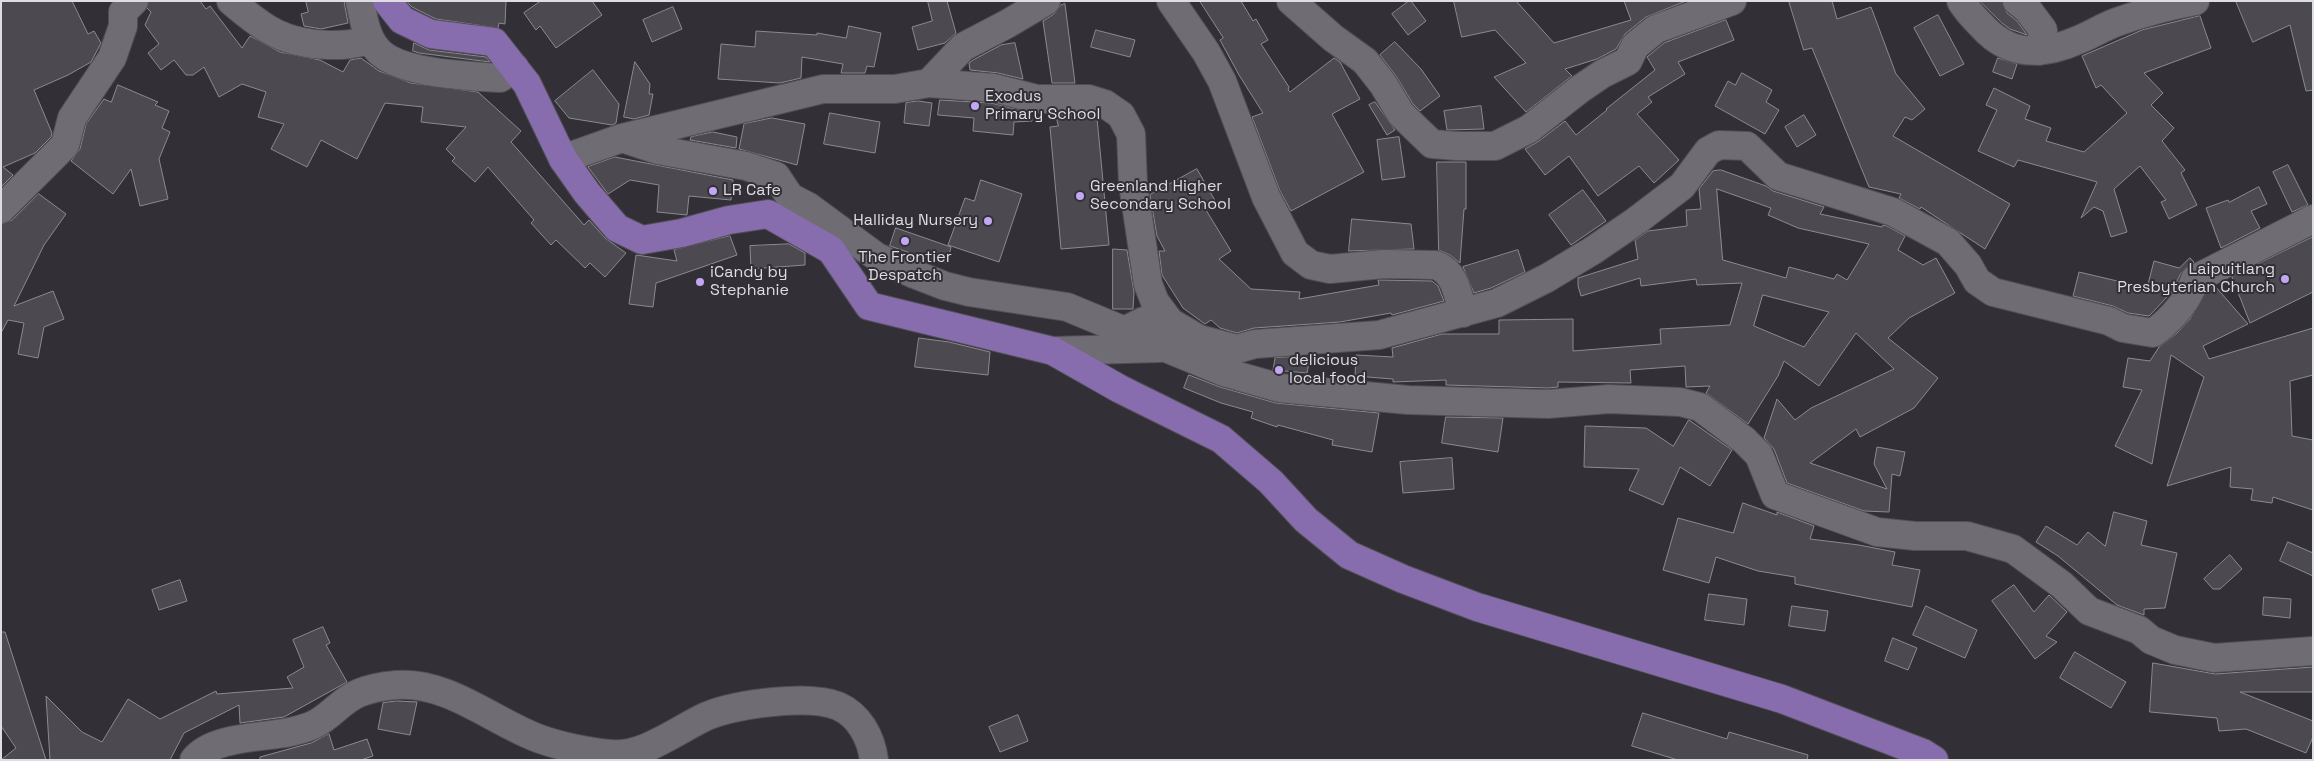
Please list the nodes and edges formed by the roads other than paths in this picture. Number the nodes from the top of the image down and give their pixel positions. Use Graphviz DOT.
graph roads {
  1 [pos="134,1"];
  2 [pos="231,1"];
  3 [pos="360,1"];
  4 [pos="387,1"];
  5 [pos="1046,1"];
  6 [pos="1171,1"];
  7 [pos="1291,1"];
  8 [pos="1732,1"];
  9 [pos="1961,1"];
  10 [pos="2017,1"];
  11 [pos="2195,1"];
  12 [pos="370,38"];
  13 [pos="2040,51"];
  14 [pos="515,68"];
  15 [pos="929,83"];
  16 [pos="622,138"];
  17 [pos="563,159"];
  18 [pos="1,209"];
  19 [pos="2313,219"];
  20 [pos="1463,313"];
  21 [pos="1168,335"];
  22 [pos="1053,351"];
  23 [pos="2313,651"];
  24 [pos="194,760"];
  25 [pos="874,760"];
  26 [pos="1934,760"];
  1 -- 18 [label="street"];
  2 -- 12 [label="street"];
  3 -- 12 [label="street"];
  4 -- 14 [label="main road"];
  5 -- 15 [label="street"];
  6 -- 20 [label="street"];
  7 -- 8 [label="street"];
  9 -- 13 [label="street"];
  10 -- 13 [label="street"];
  11 -- 13 [label="street"];
  12 -- 14 [label="street"];
  14 -- 17 [label="main road"];
  15 -- 16 [label="street"];
  15 -- 21 [label="street"];
  16 -- 17 [label="street"];
  16 -- 21 [label="street"];
  17 -- 22 [label="main road"];
  19 -- 20 [label="street"];
  20 -- 21 [label="street"];
  21 -- 22 [label="street"];
  21 -- 23 [label="street"];
  22 -- 26 [label="main road"];
  24 -- 25 [label="street"];
}
